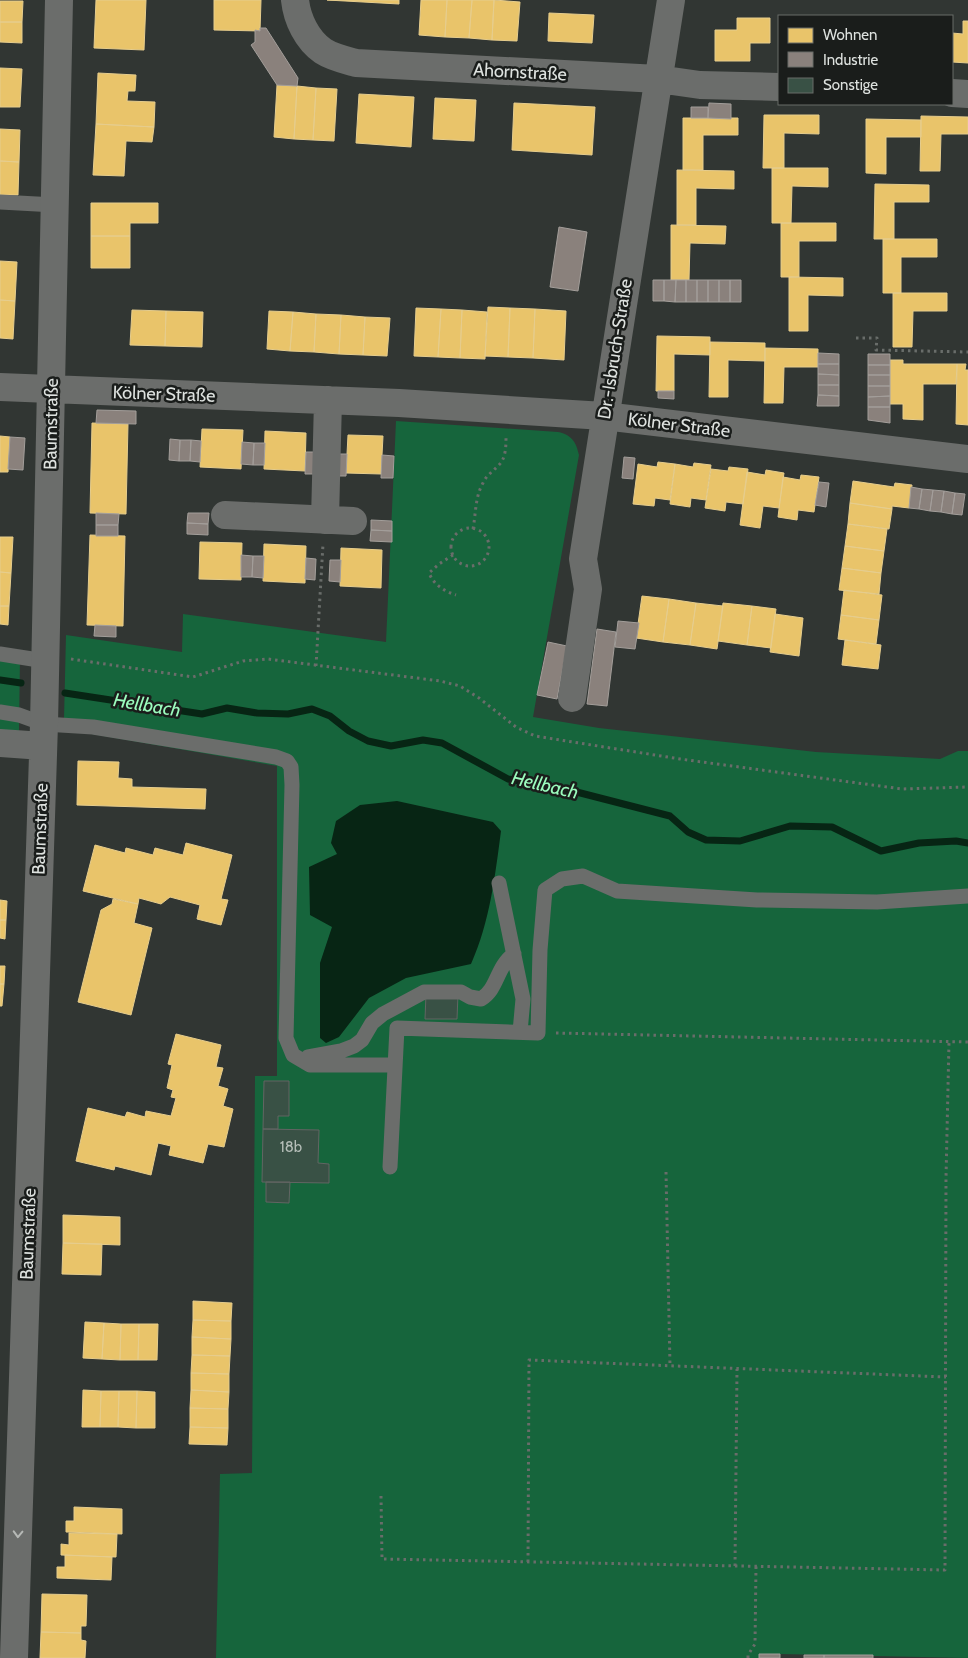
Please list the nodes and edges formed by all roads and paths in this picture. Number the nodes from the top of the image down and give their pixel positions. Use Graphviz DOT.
graph roads {
  1 [pos="59,0"];
  2 [pos="295,0"];
  3 [pos="671,0"];
  4 [pos="658,79"];
  5 [pos="778,87"];
  6 [pos="953,93"];
  7 [pos="968,94"];
  8 [pos="0,202"];
  9 [pos="55,205"];
  10 [pos="856,338"];
  11 [pos="968,352"];
  12 [pos="0,387"];
  13 [pos="52,390"];
  14 [pos="328,400"];
  15 [pos="506,410"];
  16 [pos="604,416"];
  17 [pos="968,459"];
  18 [pos="225,515"];
  19 [pos="325,520"];
  20 [pos="353,521"];
  21 [pos="473,529"];
  22 [pos="453,555"];
  23 [pos="456,595"];
  24 [pos="0,654"];
  25 [pos="45,658"];
  26 [pos="316,666"];
  27 [pos="572,698"];
  28 [pos="0,712"];
  29 [pos="43,735"];
  30 [pos="0,743"];
  31 [pos="968,787"];
  32 [pos="499,882"];
  33 [pos="968,896"];
  34 [pos="514,954"];
  35 [pos="520,1032"];
  36 [pos="538,1033"];
  37 [pos="949,1042"];
  38 [pos="968,1042"];
  39 [pos="300,1059"];
  40 [pos="394,1065"];
  41 [pos="390,1167"];
  42 [pos="666,1172"];
  43 [pos="670,1366"];
  44 [pos="737,1369"];
  45 [pos="946,1376"];
  46 [pos="10,1485"];
  47 [pos="381,1496"];
  48 [pos="528,1562"];
  49 [pos="735,1566"];
  50 [pos="756,1566"];
  51 [pos="14,1658"];
  52 [pos="748,1658"];
  1 -- 9 [label="street, Baumstraße"];
  2 -- 4 [label="street, Ahornstraße"];
  3 -- 4 [label="street, Dr.-Isbruch-Straße"];
  4 -- 5 [label="street, Ahornstraße"];
  4 -- 16 [label="street, Dr.-Isbruch-Straße"];
  6 -- 7 [label="street"];
  8 -- 9 [label="lane"];
  9 -- 13 [label="street, Baumstraße"];
  10 -- 11 [label="path"];
  12 -- 13 [label="street, Kölner Straße"];
  13 -- 14 [label="street, Kölner Straße"];
  13 -- 25 [label="street, Baumstraße"];
  14 -- 15 [label="street, Kölner Straße"];
  14 -- 19 [label="street"];
  15 -- 16 [label="street, Kölner Straße"];
  15 -- 21 [label="path"];
  16 -- 17 [label="street, Kölner Straße"];
  16 -- 27 [label="street, Dr.-Isbruch-Straße"];
  18 -- 19 [label="street"];
  19 -- 20 [label="street"];
  19 -- 26 [label="path"];
  21 -- 22 [label="path"];
  21 -- 22 [label="path"];
  22 -- 23 [label="path"];
  24 -- 25 [label="lane"];
  25 -- 26 [label="path"];
  25 -- 29 [label="street, Baumstraße"];
  26 -- 31 [label="path"];
  28 -- 29 [label="lane"];
  29 -- 30 [label="street"];
  29 -- 39 [label="lane"];
  29 -- 46 [label="street, Baumstraße"];
  32 -- 34 [label="lane"];
  33 -- 36 [label="lane"];
  34 -- 35 [label="lane"];
  34 -- 39 [label="lane"];
  35 -- 36 [label="lane"];
  35 -- 40 [label="lane"];
  36 -- 37 [label="path"];
  37 -- 38 [label="path"];
  37 -- 45 [label="path"];
  39 -- 40 [label="lane"];
  40 -- 41 [label="lane"];
  42 -- 43 [label="path"];
  43 -- 44 [label="path"];
  43 -- 48 [label="path"];
  44 -- 45 [label="path"];
  44 -- 49 [label="path"];
  45 -- 50 [label="path"];
  46 -- 51 [label="street, Baumstraße, one-way"];
  47 -- 48 [label="path"];
  48 -- 49 [label="path"];
  49 -- 50 [label="path"];
  50 -- 52 [label="path"];
}
